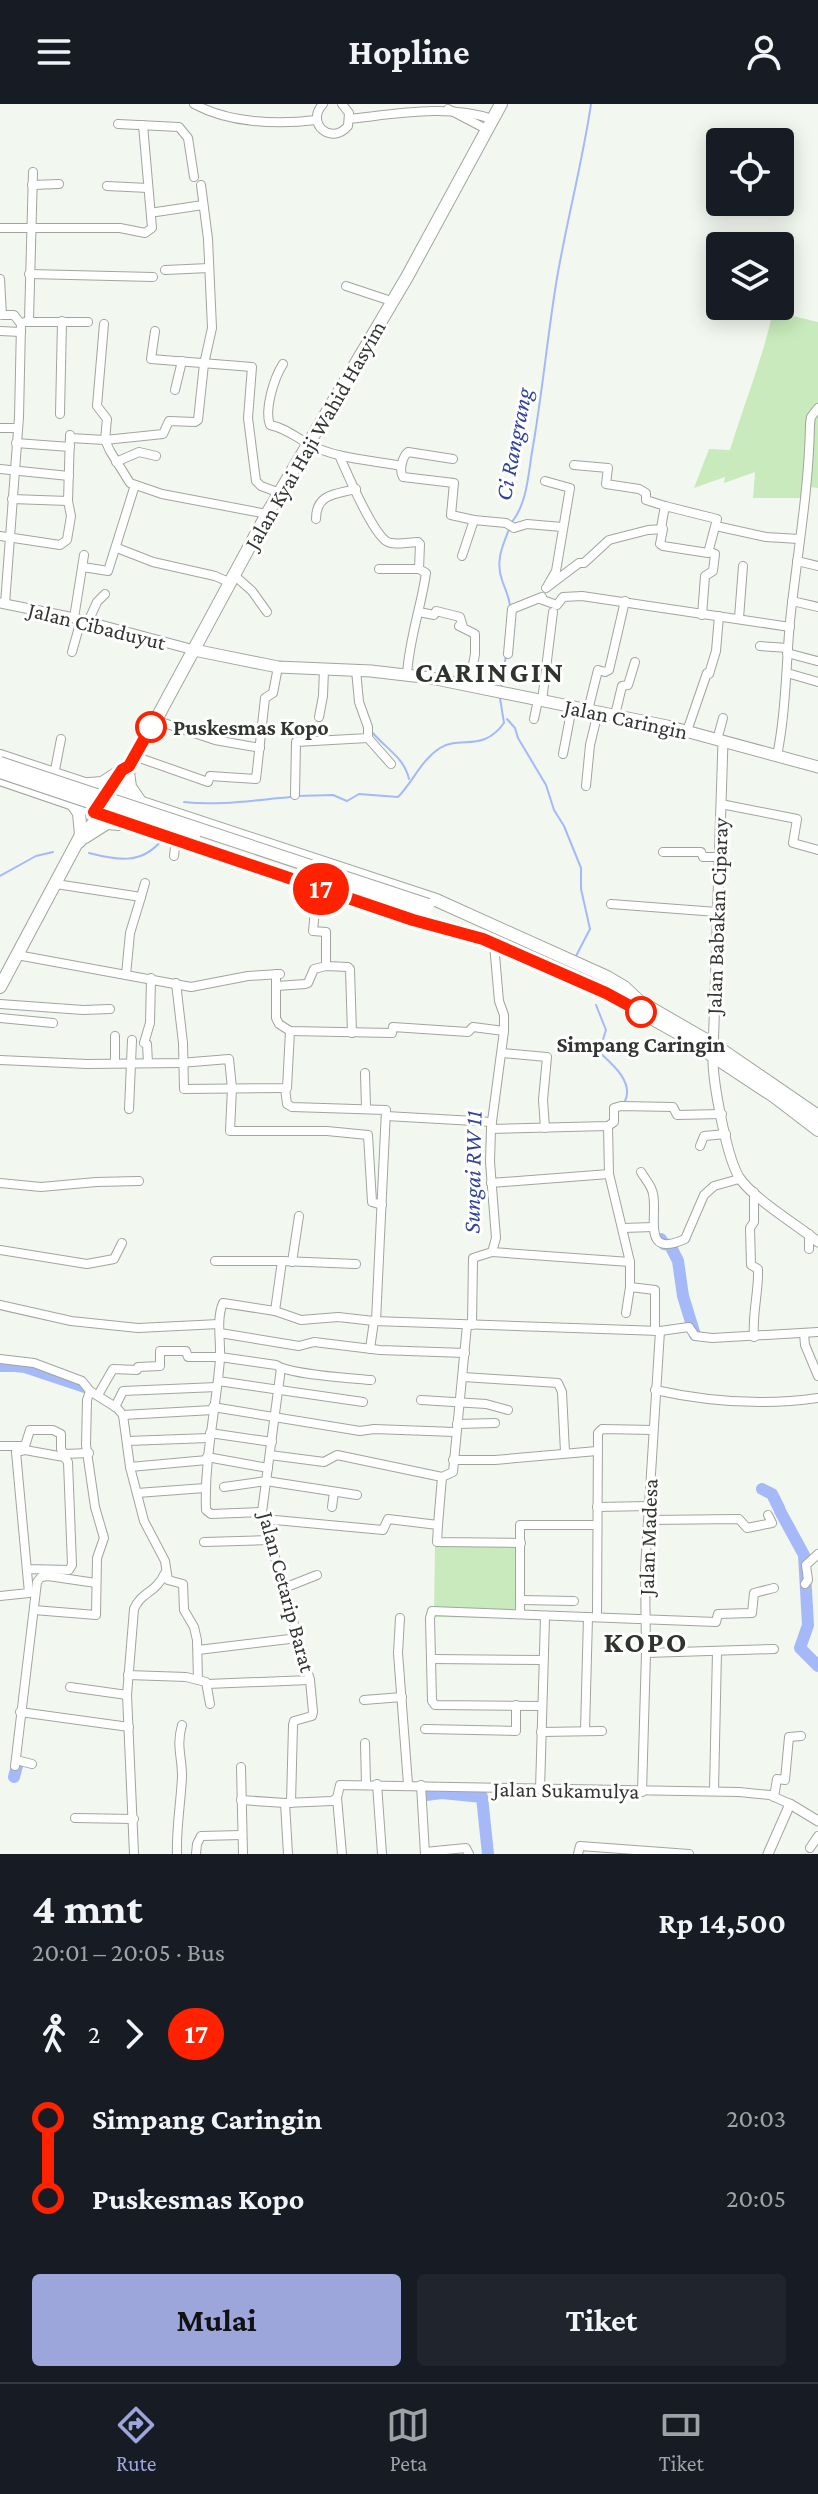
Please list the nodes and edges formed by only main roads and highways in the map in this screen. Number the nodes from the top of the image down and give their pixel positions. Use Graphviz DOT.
graph roads {
  1 [pos="501,104"];
  2 [pos="194,650"];
  3 [pos="0,756"];
  4 [pos="14,761"];
  5 [pos="0,763"];
  6 [pos="128,766"];
  7 [pos="818,767"];
  8 [pos="2,777"];
  9 [pos="81,783"];
  10 [pos="111,794"];
  11 [pos="72,803"];
  12 [pos="144,804"];
  13 [pos="98,814"];
  14 [pos="205,823"];
  15 [pos="134,826"];
  16 [pos="82,838"];
  17 [pos="198,847"];
  18 [pos="426,909"];
  19 [pos="489,941"];
  20 [pos="0,987"];
  21 [pos="640,1002"];
  22 [pos="713,1049"];
  23 [pos="818,1116"];
  24 [pos="818,1130"];
  1 -- 2 [label="main road, Jalan Kyai Haji Wahid Hasyim"];
  2 -- 6 [label="main road, Jalan Kyai Haji Wahid Hasyim"];
  2 -- 7 [label="main road, Jalan Caringin"];
  3 -- 4 [label="main road"];
  4 -- 8 [label="main road"];
  4 -- 9 [label="main road"];
  5 -- 18 [label="main road, bridge"];
  6 -- 9 [label="main road"];
  6 -- 10 [label="main road, Jalan Kyai Haji Wahid Hasyim"];
  6 -- 12 [label="main road"];
  8 -- 11 [label="main road"];
  8 -- 18 [label="main road, bridge"];
  9 -- 10 [label="main road"];
  10 -- 12 [label="main road"];
  10 -- 13 [label="main road, Jalan Kyai Haji Wahid Hasyim"];
  11 -- 13 [label="main road"];
  11 -- 16 [label="main road"];
  12 -- 14 [label="main road"];
  13 -- 15 [label="main road"];
  13 -- 16 [label="main road, Jalan Kyai Haji Wahid Hasyim"];
  14 -- 17 [label="main road"];
  14 -- 21 [label="main road"];
  15 -- 16 [label="main road"];
  15 -- 17 [label="main road"];
  16 -- 20 [label="main road, Jalan Kyai Haji Wahid Hasyim"];
  17 -- 19 [label="main road"];
  18 -- 19 [label="main road"];
  18 -- 21 [label="main road"];
  19 -- 22 [label="main road"];
  21 -- 22 [label="main road"];
  22 -- 23 [label="main road"];
  22 -- 24 [label="main road"];
}
